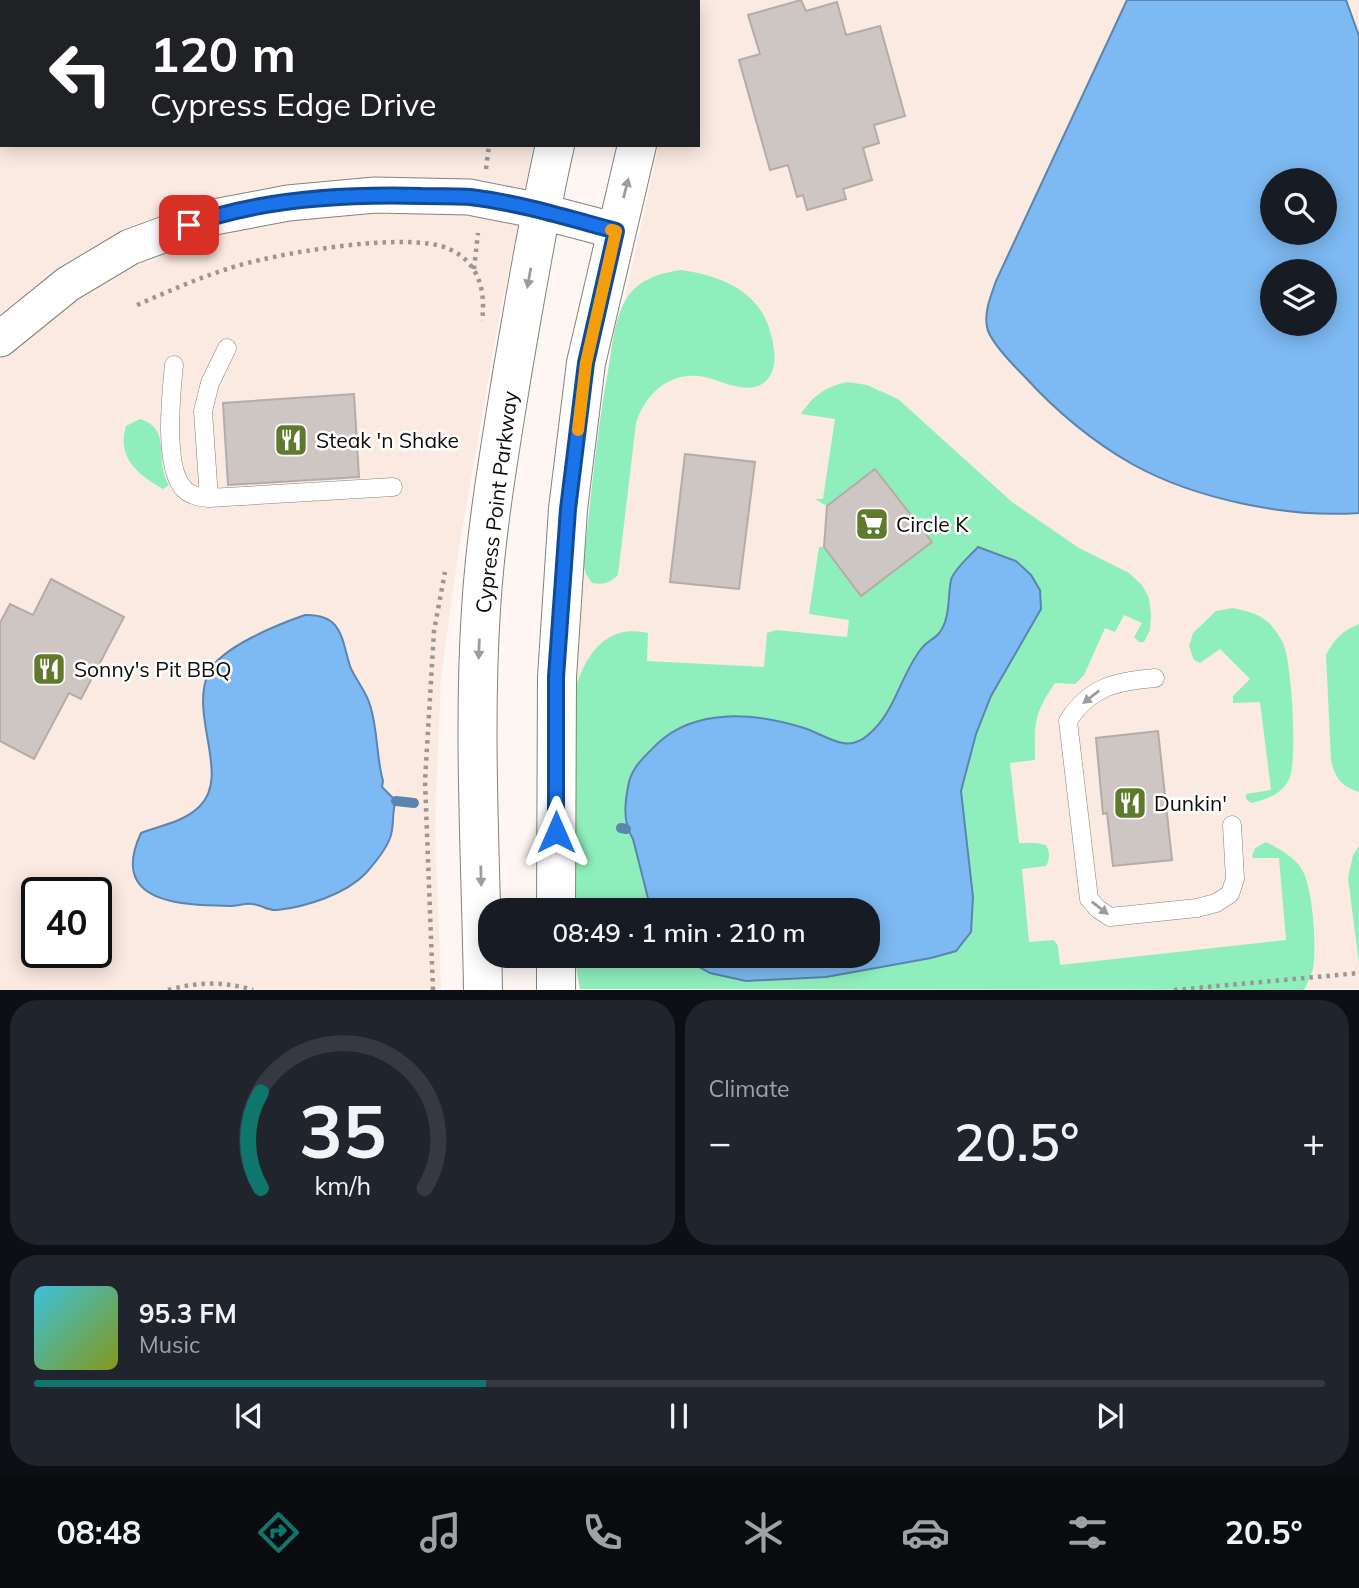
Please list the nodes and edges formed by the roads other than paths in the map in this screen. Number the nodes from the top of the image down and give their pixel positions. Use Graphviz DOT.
graph roads {
  1 [pos="555,147"];
  2 [pos="637,147"];
  3 [pos="540,211"];
  4 [pos="616,231"];
  5 [pos="0,339"];
  6 [pos="228,348"];
  7 [pos="174,365"];
  8 [pos="393,486"];
  9 [pos="209,498"];
  10 [pos="1155,678"];
  11 [pos="1232,825"];
  12 [pos="556,898"];
  13 [pos="556,968"];
  14 [pos="483,989"];
  15 [pos="556,989"];
  1 -- 3 [label="street, Cypress Point Parkway"];
  4 -- 2 [label="street, one-way"];
  3 -- 4 [label="street"];
  3 -- 5 [label="street"];
  3 -- 14 [label="street, Cypress Point Parkway, one-way"];
  4 -- 12 [label="street"];
  6 -- 9 [label="lane"];
  7 -- 9 [label="lane"];
  8 -- 9 [label="lane"];
  10 -- 11 [label="lane, one-way"];
  13 -- 15 [label="street"];
}
